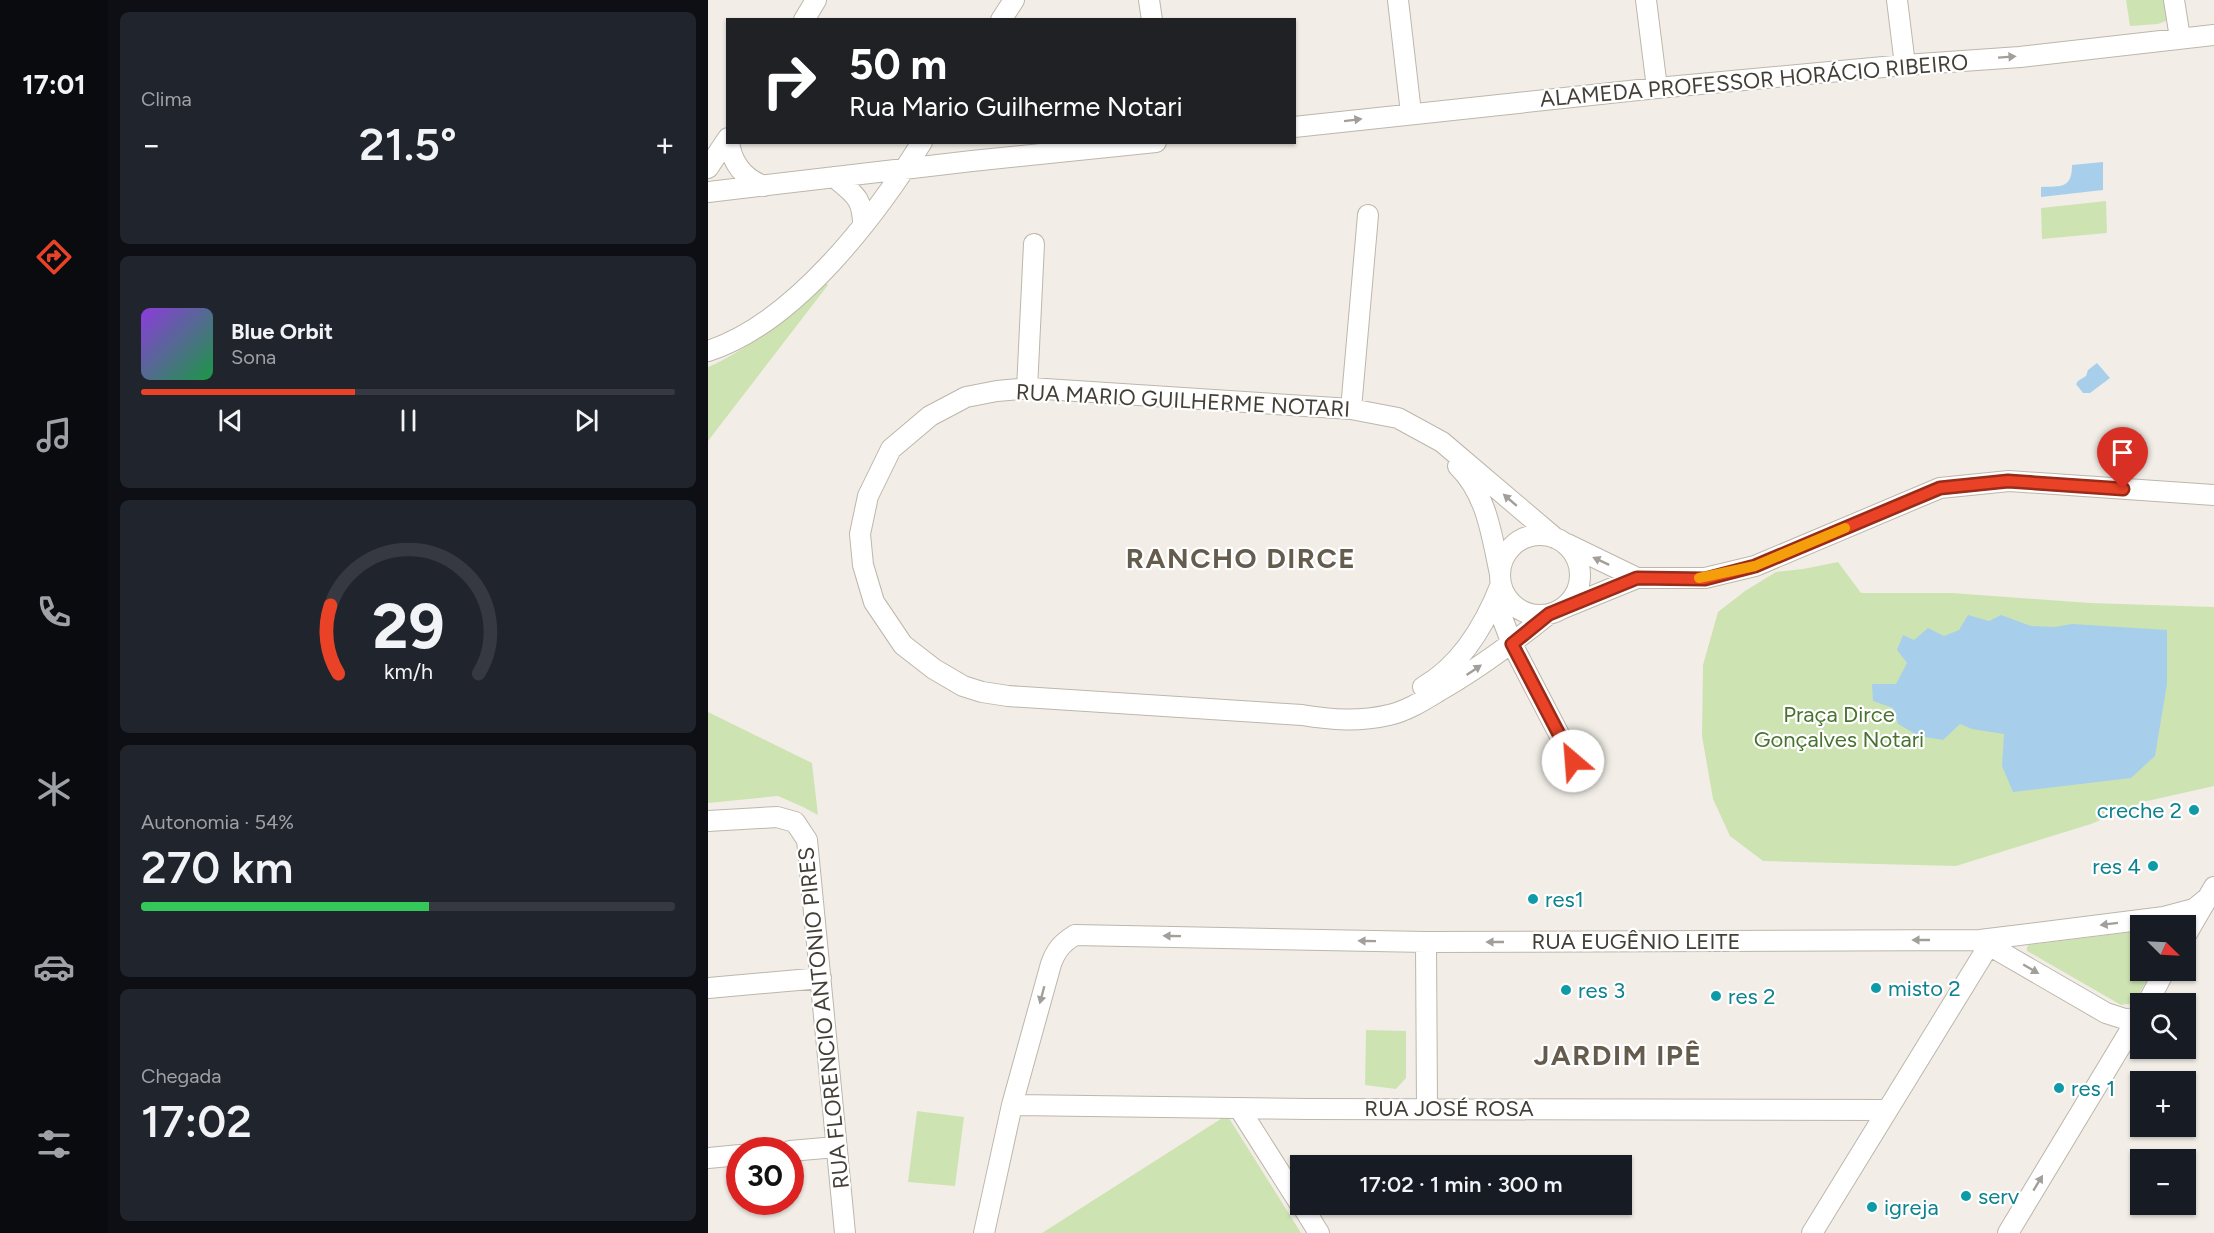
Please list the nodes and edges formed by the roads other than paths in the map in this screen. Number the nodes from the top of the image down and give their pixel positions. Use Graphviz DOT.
graph roads {
  1 [pos="816,0"];
  2 [pos="1014,0"];
  3 [pos="1149,0"];
  4 [pos="1398,0"];
  5 [pos="1646,0"];
  6 [pos="1897,0"];
  7 [pos="2174,0"];
  8 [pos="805,18"];
  9 [pos="1002,18"];
  10 [pos="1152,18"];
  11 [pos="2214,35"];
  12 [pos="2180,38"];
  13 [pos="1905,65"];
  14 [pos="1657,88"];
  15 [pos="1411,113"];
  16 [pos="1296,127"];
  17 [pos="726,141"];
  18 [pos="730,144"];
  19 [pos="921,144"];
  20 [pos="1137,144"];
  21 [pos="708,168"];
  22 [pos="904,169"];
  23 [pos="834,177"];
  24 [pos="764,186"];
  25 [pos="708,192"];
  26 [pos="1368,215"];
  27 [pos="863,225"];
  28 [pos="1034,244"];
  29 [pos="708,351"];
  30 [pos="1027,389"];
  31 [pos="1351,409"];
  32 [pos="1398,417"];
  33 [pos="2214,495"];
  34 [pos="1559,541"];
  35 [pos="1637,578"];
  36 [pos="1499,586"];
  37 [pos="1555,612"];
  38 [pos="1512,644"];
  39 [pos="1302,715"];
  40 [pos="1573,761"];
  41 [pos="708,821"];
  42 [pos="2210,894"];
  43 [pos="2196,918"];
  44 [pos="1983,941"];
  45 [pos="1426,942"];
  46 [pos="821,978"];
  47 [pos="708,988"];
  48 [pos="2130,1019"];
  49 [pos="2130,1032"];
  50 [pos="1012,1105"];
  51 [pos="1239,1108"];
  52 [pos="1427,1108"];
  53 [pos="1886,1110"];
  54 [pos="836,1147"];
  55 [pos="804,1150"];
  56 [pos="726,1156"];
  57 [pos="708,1158"];
  58 [pos="1290,1187"];
  59 [pos="1308,1215"];
  60 [pos="845,1233"];
  61 [pos="984,1233"];
  62 [pos="1319,1233"];
  63 [pos="1812,1233"];
  64 [pos="2008,1233"];
  1 -- 8 [label="street"];
  2 -- 9 [label="street"];
  3 -- 10 [label="street"];
  4 -- 15 [label="street"];
  5 -- 14 [label="street"];
  6 -- 13 [label="street"];
  7 -- 12 [label="street"];
  11 -- 12 [label="street, ALAMEDA PROFESSOR HORÁCIO RIBEIRO"];
  13 -- 12 [label="street, ALAMEDA PROFESSOR HORÁCIO RIBEIRO, one-way"];
  13 -- 14 [label="street, ALAMEDA PROFESSOR HORÁCIO RIBEIRO"];
  14 -- 15 [label="street, ALAMEDA PROFESSOR HORÁCIO RIBEIRO"];
  16 -- 15 [label="street, ALAMEDA PROFESSOR HORÁCIO RIBEIRO, one-way"];
  17 -- 21 [label="street"];
  18 -- 24 [label="street"];
  19 -- 22 [label="street"];
  20 -- 22 [label="street"];
  22 -- 23 [label="street"];
  22 -- 27 [label="street"];
  23 -- 24 [label="street"];
  23 -- 27 [label="street"];
  24 -- 25 [label="street"];
  26 -- 31 [label="street"];
  27 -- 29 [label="street"];
  28 -- 30 [label="street"];
  30 -- 31 [label="street, RUA MARIO GUILHERME NOTARI"];
  30 -- 39 [label="street, RUA MARIO GUILHERME NOTARI"];
  31 -- 32 [label="street, RUA MARIO GUILHERME NOTARI"];
  34 -- 32 [label="street, RUA MARIO GUILHERME NOTARI, one-way"];
  32 -- 36 [label="street, RUA MARIO GUILHERME NOTARI"];
  33 -- 35 [label="street, RUA MARIO GUILHERME NOTARI"];
  35 -- 34 [label="street, RUA MARIO GUILHERME NOTARI, one-way"];
  34 -- 36 [label="street, RUA MARIO GUILHERME NOTARI"];
  34 -- 37 [label="street, RUA MARIO GUILHERME NOTARI"];
  35 -- 37 [label="street, RUA MARIO GUILHERME NOTARI"];
  36 -- 37 [label="street, RUA MARIO GUILHERME NOTARI"];
  36 -- 38 [label="street"];
  36 -- 39 [label="street, RUA MARIO GUILHERME NOTARI"];
  37 -- 38 [label="street, RUA MARIO GUILHERME NOTARI"];
  39 -- 38 [label="street, RUA MARIO GUILHERME NOTARI, one-way"];
  38 -- 40 [label="street"];
  41 -- 46 [label="street, RUA FLORENCIO ANTONIO PIRES"];
  42 -- 43 [label="street"];
  42 -- 44 [label="street, RUA EUGÊNIO LEITE, one-way"];
  44 -- 45 [label="street, RUA EUGÊNIO LEITE, one-way"];
  44 -- 48 [label="street, one-way"];
  44 -- 53 [label="street"];
  45 -- 50 [label="street, RUA EUGÊNIO LEITE, one-way"];
  45 -- 52 [label="street"];
  46 -- 47 [label="street"];
  46 -- 54 [label="street, RUA FLORENCIO ANTONIO PIRES"];
  64 -- 49 [label="street, one-way"];
  50 -- 51 [label="street, RUA JOSÉ ROSA"];
  50 -- 61 [label="street"];
  51 -- 52 [label="street, RUA JOSÉ ROSA"];
  51 -- 58 [label="street"];
  52 -- 53 [label="street, RUA JOSÉ ROSA"];
  53 -- 63 [label="street"];
  54 -- 55 [label="street"];
  54 -- 60 [label="street, RUA FLORENCIO ANTONIO PIRES"];
  56 -- 57 [label="street"];
  59 -- 62 [label="street"];
}
